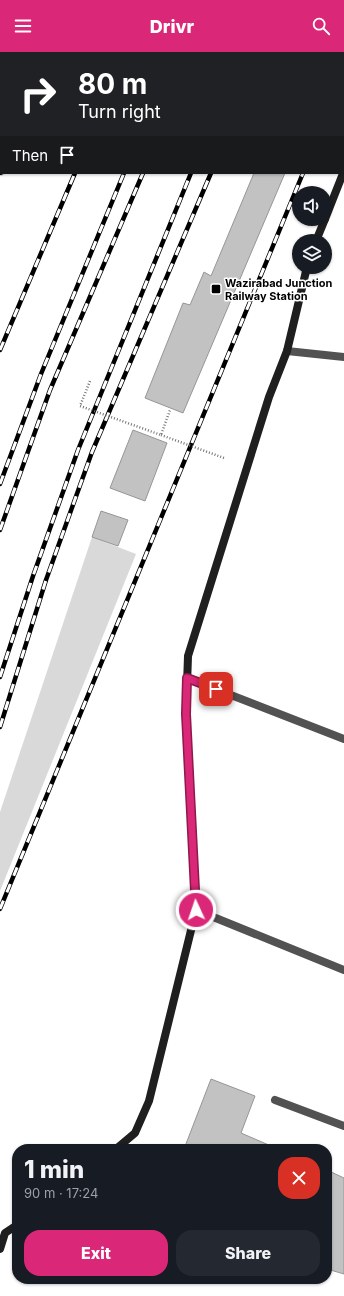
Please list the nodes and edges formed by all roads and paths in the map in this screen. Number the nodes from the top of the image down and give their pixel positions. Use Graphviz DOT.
graph roads {
  1 [pos="343,174"];
  2 [pos="332,201"];
  3 [pos="305,274"];
  4 [pos="287,352"];
  5 [pos="344,358"];
  6 [pos="90,381"];
  7 [pos="170,410"];
  8 [pos="161,435"];
  9 [pos="224,458"];
  10 [pos="187,678"];
  11 [pos="344,739"];
  12 [pos="196,910"];
  13 [pos="344,970"];
  14 [pos="275,1100"];
  15 [pos="344,1126"];
  16 [pos="122,1144"];
  17 [pos="12,1228"];
  18 [pos="0,1249"];
  1 -- 2 [label="street"];
  3 -- 4 [label="street"];
  4 -- 5 [label="street"];
  4 -- 10 [label="street"];
  6 -- 8 [label="path, bridge"];
  7 -- 8 [label="path, bridge"];
  8 -- 9 [label="path, bridge"];
  10 -- 11 [label="street"];
  10 -- 12 [label="street"];
  12 -- 13 [label="street"];
  12 -- 16 [label="street"];
  14 -- 15 [label="street"];
  17 -- 18 [label="street"];
}
